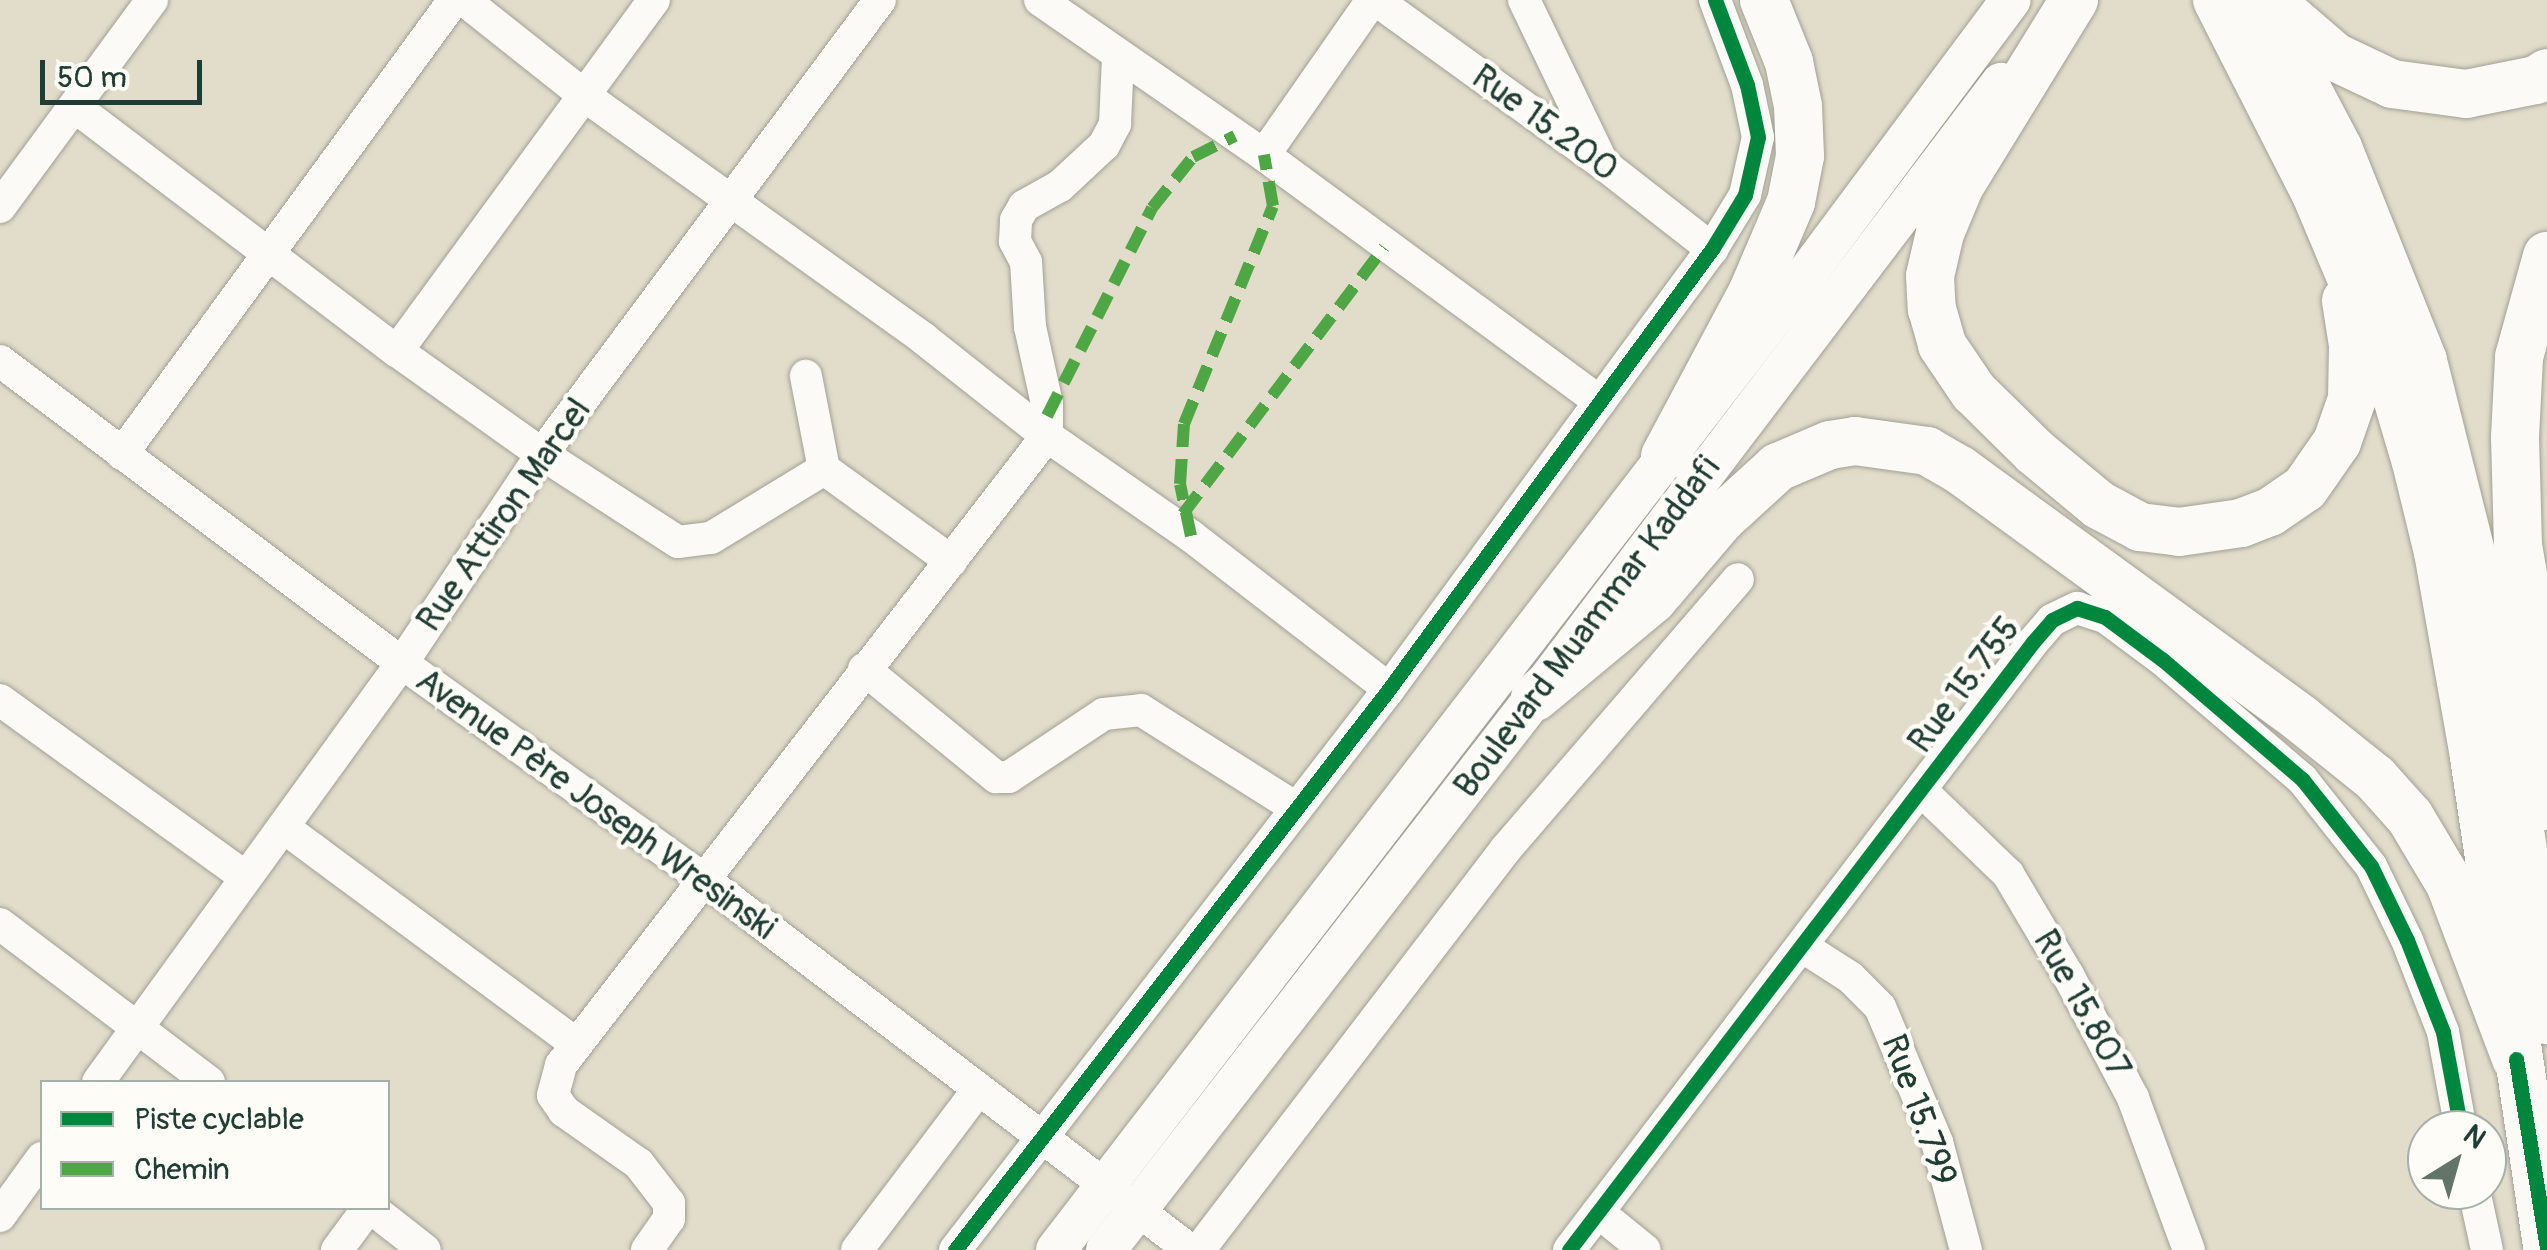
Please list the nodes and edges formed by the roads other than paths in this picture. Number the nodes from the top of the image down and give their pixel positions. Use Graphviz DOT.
graph roads {
  1 [pos="152,0"];
  2 [pos="454,0"];
  3 [pos="464,0"];
  4 [pos="654,0"];
  5 [pos="880,0"];
  6 [pos="1040,0"];
  7 [pos="1374,0"];
  8 [pos="1524,0"];
  9 [pos="1715,0"];
  10 [pos="1764,0"];
  11 [pos="2012,0"];
  12 [pos="2064,0"];
  13 [pos="2074,0"];
  14 [pos="2217,0"];
  15 [pos="2260,0"];
  16 [pos="2268,0"];
  17 [pos="1118,58"];
  18 [pos="2547,73"];
  19 [pos="585,96"];
  20 [pos="74,107"];
  21 [pos="1264,155"];
  22 [pos="1602,163"];
  23 [pos="2315,192"];
  24 [pos="732,200"];
  25 [pos="0,206"];
  26 [pos="1712,250"];
  27 [pos="268,254"];
  28 [pos="2547,256"];
  29 [pos="397,350"];
  30 [pos="0,361"];
  31 [pos="806,376"];
  32 [pos="1600,402"];
  33 [pos="1047,436"];
  34 [pos="122,454"];
  35 [pos="542,454"];
  36 [pos="1666,456"];
  37 [pos="824,468"];
  38 [pos="950,561"];
  39 [pos="1738,579"];
  40 [pos="402,662"];
  41 [pos="864,669"];
  42 [pos="1389,690"];
  43 [pos="1535,697"];
  44 [pos="0,700"];
  45 [pos="1922,792"];
  46 [pos="1296,808"];
  47 [pos="284,827"];
  48 [pos="245,877"];
  49 [pos="2547,880"];
  50 [pos="706,881"];
  51 [pos="0,924"];
  52 [pos="1803,947"];
  53 [pos="2547,1020"];
  54 [pos="138,1028"];
  55 [pos="576,1044"];
  56 [pos="2516,1058"];
  57 [pos="99,1080"];
  58 [pos="206,1080"];
  59 [pos="978,1090"];
  60 [pos="2457,1110"];
  61 [pos="1040,1138"];
  62 [pos="40,1161"];
  63 [pos="1105,1184"];
  64 [pos="368,1210"];
  65 [pos="373,1210"];
  66 [pos="1136,1210"];
  67 [pos="2478,1210"];
  68 [pos="1598,1212"];
  69 [pos="0,1215"];
  70 [pos="2547,1248"];
  71 [pos="338,1250"];
  72 [pos="425,1250"];
  73 [pos="647,1250"];
  74 [pos="857,1250"];
  75 [pos="955,1250"];
  76 [pos="1056,1250"];
  77 [pos="1106,1250"];
  78 [pos="1190,1250"];
  79 [pos="1199,1250"];
  80 [pos="1569,1250"];
  81 [pos="1645,1250"];
  82 [pos="1966,1250"];
  83 [pos="2188,1250"];
  84 [pos="2486,1250"];
  1 -- 20 [label="street"];
  2 -- 27 [label="street"];
  3 -- 19 [label="street"];
  4 -- 19 [label="street"];
  5 -- 24 [label="street, Rue Attiron Marcel"];
  6 -- 17 [label="street"];
  7 -- 21 [label="street"];
  7 -- 22 [label="street, Rue 15.200"];
  8 -- 22 [label="street"];
  9 -- 26 [label="street"];
  10 -- 36 [label="highway"];
  11 -- 36 [label="main road, Boulevard Muammar Kaddafi"];
  12 -- 43 [label="main road, Boulevard Muammar Kaddafi"];
  13 -- 23 [label="highway"];
  14 -- 23 [label="highway"];
  15 -- 53 [label="highway"];
  16 -- 18 [label="highway"];
  17 -- 21 [label="street"];
  17 -- 33 [label="street"];
  19 -- 24 [label="street"];
  19 -- 29 [label="street"];
  20 -- 25 [label="street"];
  20 -- 27 [label="street"];
  21 -- 32 [label="street"];
  22 -- 26 [label="street, Rue 15.200"];
  23 -- 56 [label="highway"];
  24 -- 33 [label="street"];
  24 -- 35 [label="street, Rue Attiron Marcel"];
  26 -- 32 [label="street"];
  27 -- 29 [label="street"];
  27 -- 34 [label="street"];
  28 -- 49 [label="highway"];
  29 -- 35 [label="street"];
  30 -- 34 [label="street, Avenue Père Joseph Wresinski"];
  31 -- 37 [label="street"];
  32 -- 42 [label="street"];
  33 -- 38 [label="street"];
  33 -- 42 [label="street"];
  34 -- 40 [label="street, Avenue Père Joseph Wresinski"];
  35 -- 37 [label="street"];
  35 -- 40 [label="street, Rue Attiron Marcel"];
  36 -- 63 [label="main road, Boulevard Muammar Kaddafi"];
  37 -- 38 [label="street"];
  38 -- 41 [label="street"];
  39 -- 79 [label="street"];
  40 -- 47 [label="street, Rue Attiron Marcel"];
  40 -- 50 [label="street, Avenue Père Joseph Wresinski"];
  41 -- 46 [label="street"];
  41 -- 50 [label="street"];
  42 -- 46 [label="street"];
  43 -- 56 [label="highway"];
  43 -- 66 [label="main road, Boulevard Muammar Kaddafi"];
  44 -- 48 [label="street"];
  45 -- 52 [label="street, Rue 15.755"];
  45 -- 60 [label="street, Rue 15.755"];
  45 -- 83 [label="street, Rue 15.807"];
  46 -- 61 [label="street"];
  47 -- 48 [label="street, Rue Attiron Marcel"];
  47 -- 55 [label="street"];
  48 -- 54 [label="street, Rue Attiron Marcel"];
  50 -- 55 [label="street"];
  50 -- 59 [label="street, Avenue Père Joseph Wresinski"];
  51 -- 54 [label="street"];
  52 -- 68 [label="street, Rue 15.755"];
  52 -- 82 [label="street, Rue 15.799"];
  54 -- 57 [label="street, Rue Attiron Marcel"];
  54 -- 58 [label="street"];
  55 -- 73 [label="street"];
  56 -- 70 [label="highway"];
  59 -- 61 [label="street, Avenue Père Joseph Wresinski"];
  59 -- 74 [label="street"];
  61 -- 63 [label="street, Avenue Père Joseph Wresinski"];
  61 -- 75 [label="street"];
  62 -- 69 [label="street"];
  63 -- 66 [label="street, Avenue Père Joseph Wresinski"];
  63 -- 76 [label="main road, Boulevard Muammar Kaddafi"];
  64 -- 71 [label="street"];
  65 -- 72 [label="street"];
  66 -- 77 [label="main road, Boulevard Muammar Kaddafi"];
  66 -- 78 [label="street, Avenue Père Joseph Wresinski"];
  67 -- 84 [label="street"];
  68 -- 80 [label="street, Rue 15.755"];
  68 -- 81 [label="street"];
}
